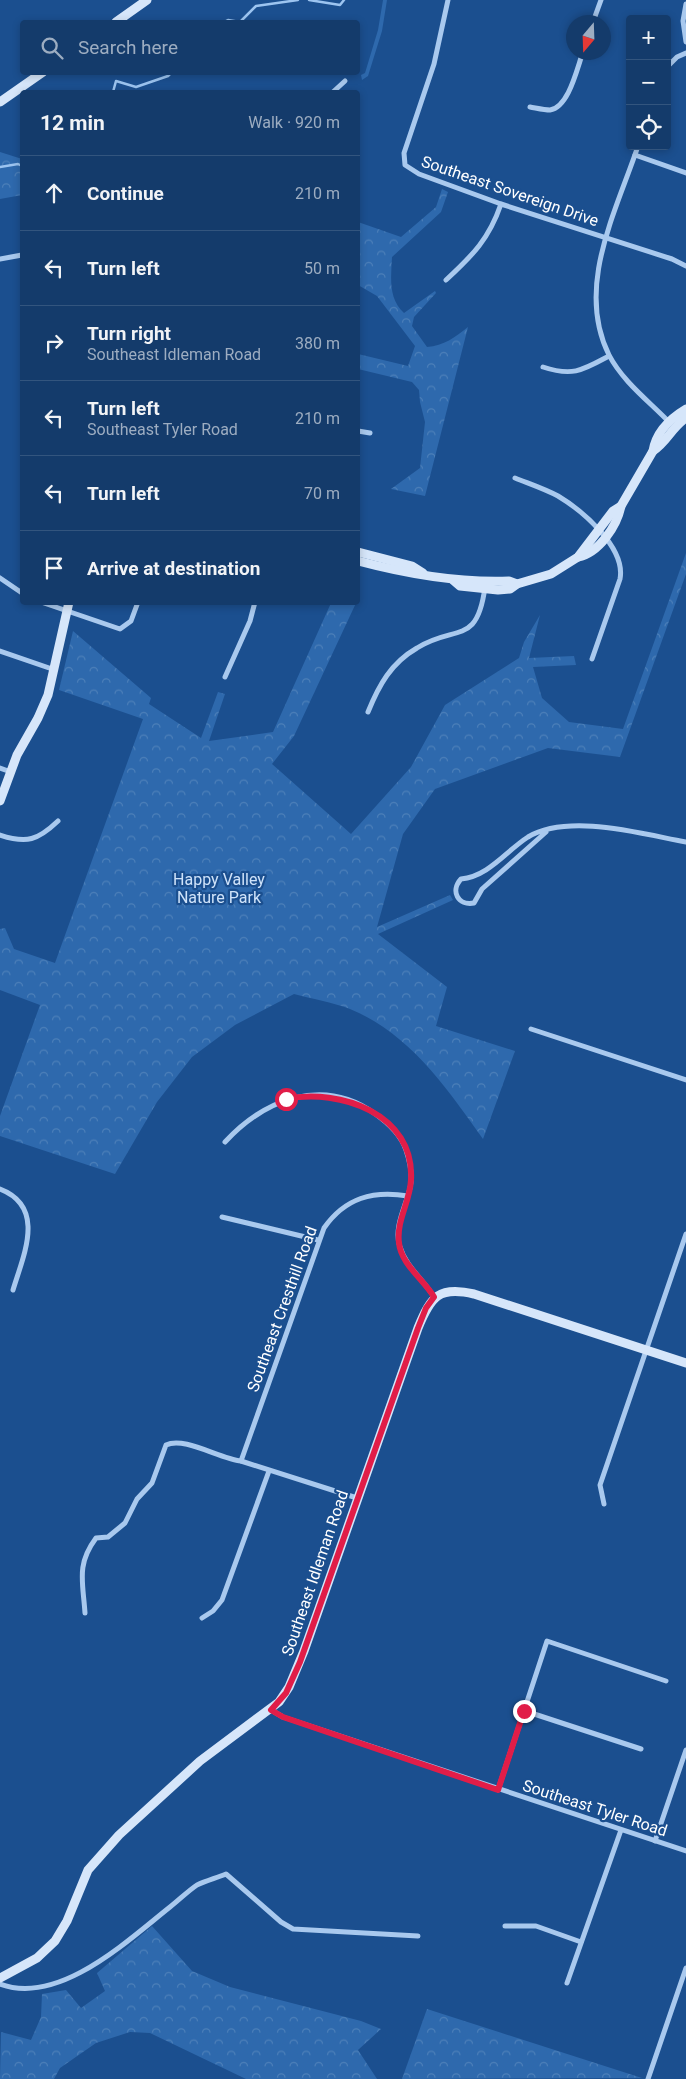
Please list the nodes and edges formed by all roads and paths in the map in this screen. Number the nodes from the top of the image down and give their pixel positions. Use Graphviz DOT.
graph roads {
  1 [pos="148,0"];
  2 [pos="448,0"];
  3 [pos="601,0"];
  4 [pos="134,4"];
  5 [pos="686,4"];
  6 [pos="596,15"];
  7 [pos="118,20"];
  8 [pos="686,42"];
  9 [pos="686,53"];
  10 [pos="580,60"];
  11 [pos="671,63"];
  12 [pos="39,75"];
  13 [pos="345,81"];
  14 [pos="334,90"];
  15 [pos="0,102"];
  16 [pos="530,107"];
  17 [pos="637,150"];
  18 [pos="635,155"];
  19 [pos="686,173"];
  20 [pos="501,204"];
  21 [pos="607,238"];
  22 [pos="20,255"];
  23 [pos="0,259"];
  24 [pos="686,266"];
  25 [pos="446,280"];
  26 [pos="609,356"];
  27 [pos="543,367"];
  28 [pos="686,408"];
  29 [pos="686,418"];
  30 [pos="671,425"];
  31 [pos="360,431"];
  32 [pos="370,433"];
  33 [pos="515,478"];
  34 [pos="602,534"];
  35 [pos="360,553"];
  36 [pos="360,562"];
  37 [pos="422,573"];
  38 [pos="0,578"];
  39 [pos="485,586"];
  40 [pos="20,592"];
  41 [pos="48,605"];
  42 [pos="69,605"];
  43 [pos="75,605"];
  44 [pos="137,605"];
  45 [pos="254,605"];
  46 [pos="68,613"];
  47 [pos="0,651"];
  48 [pos="592,659"];
  49 [pos="55,670"];
  50 [pos="225,676"];
  51 [pos="368,712"];
  52 [pos="0,768"];
  53 [pos="10,772"];
  54 [pos="0,801"];
  55 [pos="58,821"];
  56 [pos="546,832"];
  57 [pos="0,835"];
  58 [pos="686,842"];
  59 [pos="530,1029"];
  60 [pos="686,1080"];
  61 [pos="225,1142"];
  62 [pos="0,1189"];
  63 [pos="408,1196"];
  64 [pos="222,1217"];
  65 [pos="686,1234"];
  66 [pos="318,1240"];
  67 [pos="13,1290"];
  68 [pos="434,1297"];
  69 [pos="645,1349"];
  70 [pos="686,1363"];
  71 [pos="241,1461"];
  72 [pos="269,1471"];
  73 [pos="357,1498"];
  74 [pos="604,1504"];
  75 [pos="85,1613"];
  76 [pos="202,1618"];
  77 [pos="666,1681"];
  78 [pos="271,1710"];
  79 [pos="524,1711"];
  80 [pos="640,1749"];
  81 [pos="686,1750"];
  82 [pos="498,1790"];
  83 [pos="621,1830"];
  84 [pos="655,1841"];
  85 [pos="686,1851"];
  86 [pos="504,1926"];
  87 [pos="418,1936"];
  88 [pos="582,1942"];
  89 [pos="686,1968"];
  90 [pos="0,1978"];
  91 [pos="567,1983"];
  92 [pos="0,1984"];
  93 [pos="648,2079"];
  1 -- 4 [label="main road"];
  2 -- 20 [label="street, Southeast Sovereign Drive"];
  3 -- 6 [label="street"];
  4 -- 7 [label="main road"];
  5 -- 8 [label="street"];
  9 -- 11 [label="street"];
  10 -- 16 [label="street"];
  12 -- 15 [label="main road"];
  13 -- 14 [label="street"];
  17 -- 18 [label="street"];
  18 -- 19 [label="street"];
  18 -- 21 [label="street"];
  20 -- 21 [label="street, Southeast Sovereign Drive"];
  20 -- 25 [label="street"];
  21 -- 24 [label="street, Southeast Sovereign Drive"];
  21 -- 26 [label="street"];
  22 -- 23 [label="street"];
  26 -- 27 [label="street"];
  26 -- 30 [label="street"];
  28 -- 30 [label="main road"];
  29 -- 30 [label="main road"];
  30 -- 34 [label="main road"];
  31 -- 32 [label="street"];
  33 -- 34 [label="street"];
  34 -- 39 [label="main road"];
  34 -- 48 [label="street"];
  35 -- 37 [label="main road"];
  36 -- 37 [label="main road"];
  37 -- 39 [label="main road"];
  38 -- 40 [label="street"];
  39 -- 51 [label="street"];
  41 -- 46 [label="street"];
  42 -- 46 [label="main road"];
  43 -- 46 [label="main road"];
  44 -- 46 [label="street"];
  45 -- 50 [label="street"];
  46 -- 49 [label="main road"];
  47 -- 49 [label="street"];
  49 -- 53 [label="main road"];
  52 -- 53 [label="street"];
  53 -- 54 [label="main road"];
  55 -- 57 [label="street"];
  56 -- 56 [label="street"];
  56 -- 58 [label="street"];
  59 -- 60 [label="street"];
  61 -- 63 [label="street"];
  62 -- 67 [label="street"];
  63 -- 66 [label="street, Southeast Cresthill Road"];
  63 -- 68 [label="street"];
  64 -- 66 [label="street"];
  65 -- 69 [label="street"];
  66 -- 71 [label="street, Southeast Cresthill Road"];
  68 -- 69 [label="main road"];
  68 -- 73 [label="main road, Southeast Idleman Road"];
  69 -- 70 [label="main road"];
  69 -- 74 [label="street"];
  71 -- 72 [label="street"];
  71 -- 75 [label="street"];
  72 -- 73 [label="street"];
  72 -- 76 [label="street"];
  73 -- 78 [label="main road, Southeast Idleman Road"];
  77 -- 79 [label="street"];
  78 -- 82 [label="street, Southeast Tyler Road"];
  78 -- 90 [label="main road, Southeast Idleman Road"];
  79 -- 80 [label="street"];
  79 -- 82 [label="street"];
  81 -- 84 [label="street"];
  82 -- 83 [label="street, Southeast Tyler Road"];
  83 -- 84 [label="street, Southeast Tyler Road"];
  83 -- 88 [label="street"];
  84 -- 85 [label="street, Southeast Tyler Road"];
  86 -- 88 [label="street"];
  87 -- 92 [label="street"];
  88 -- 91 [label="street"];
  89 -- 93 [label="street"];
}
